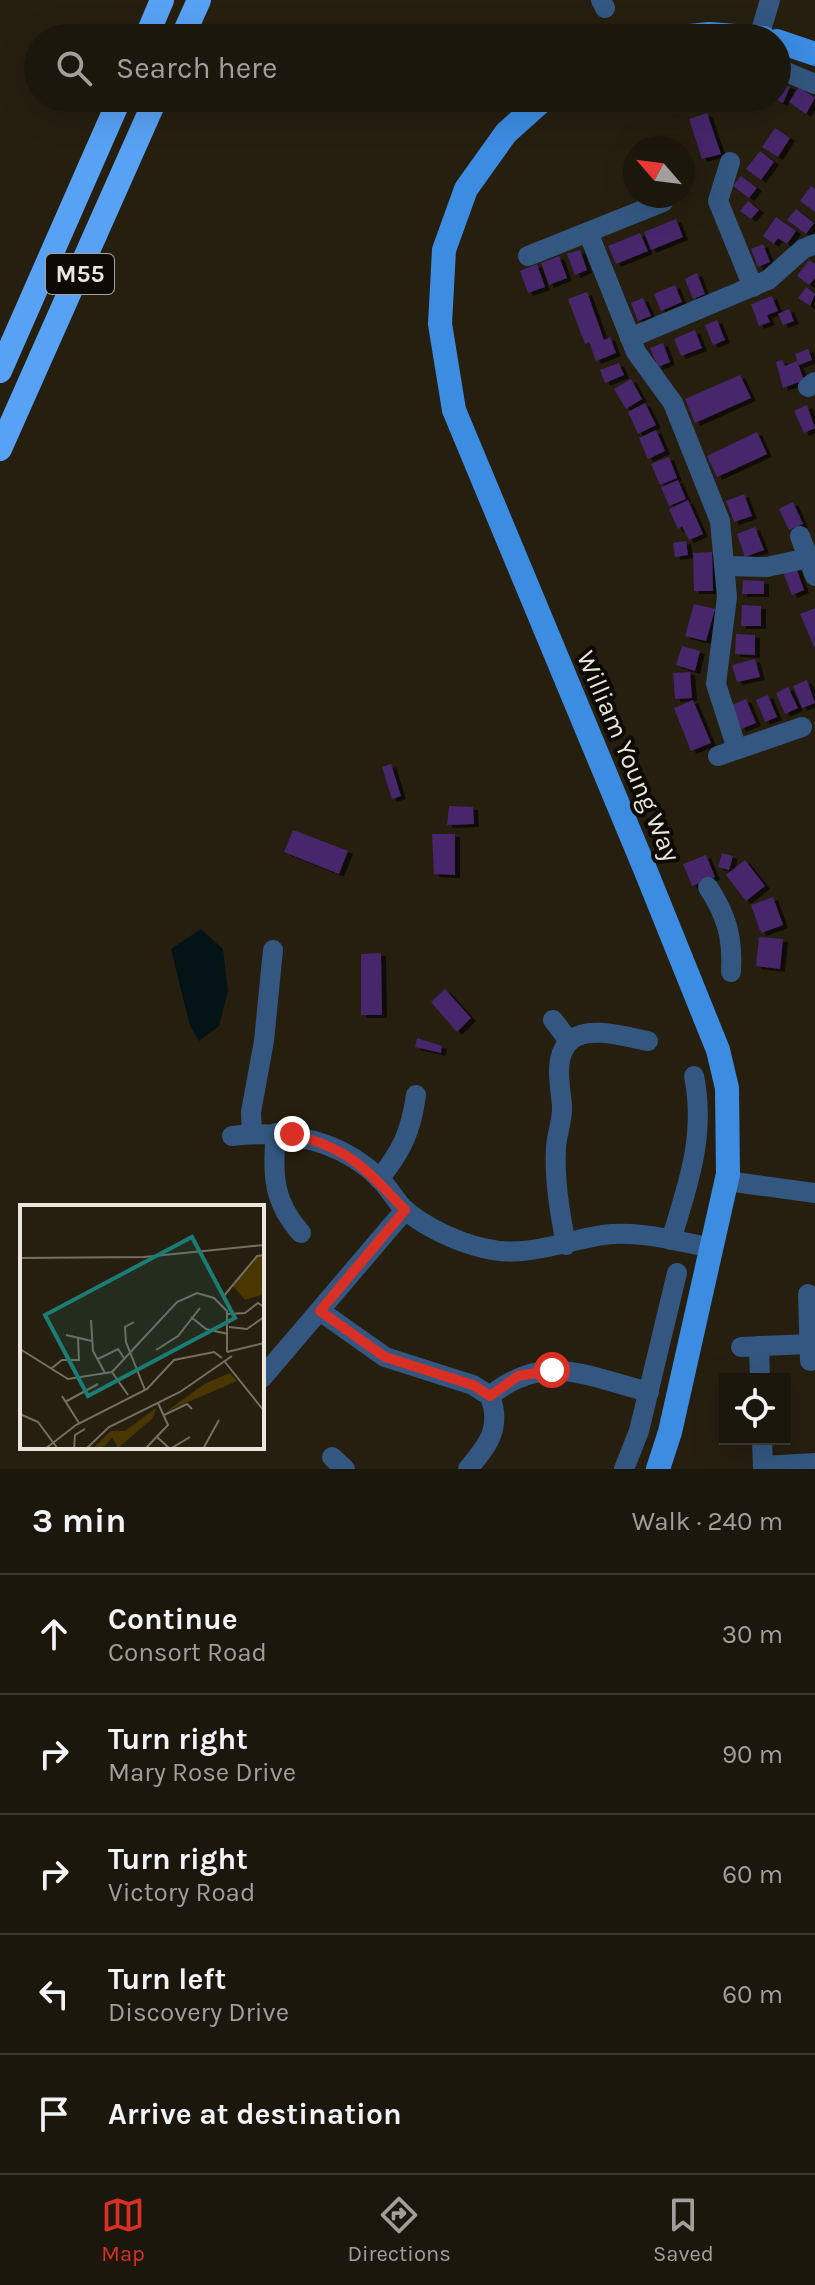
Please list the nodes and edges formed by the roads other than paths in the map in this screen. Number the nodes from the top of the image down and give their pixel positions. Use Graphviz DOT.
graph roads {
  1 [pos="162,0"];
  2 [pos="199,0"];
  3 [pos="770,0"];
  4 [pos="152,24"];
  5 [pos="188,24"];
  6 [pos="765,24"];
  7 [pos="791,46"];
  8 [pos="815,54"];
  9 [pos="791,74"];
  10 [pos="815,84"];
  11 [pos="114,112"];
  12 [pos="150,112"];
  13 [pos="531,112"];
  14 [pos="730,162"];
  15 [pos="648,208"];
  16 [pos="588,232"];
  17 [pos="815,244"];
  18 [pos="528,256"];
  19 [pos="753,287"];
  20 [pos="630,338"];
  21 [pos="0,371"];
  22 [pos="0,449"];
  23 [pos="800,536"];
  24 [pos="727,566"];
  25 [pos="812,567"];
  26 [pos="802,727"];
  27 [pos="708,887"];
  28 [pos="273,950"];
  29 [pos="731,972"];
  30 [pos="553,1020"];
  31 [pos="569,1041"];
  32 [pos="648,1041"];
  33 [pos="694,1076"];
  34 [pos="416,1095"];
  35 [pos="276,1133"];
  36 [pos="379,1179"];
  37 [pos="727,1181"];
  38 [pos="815,1193"];
  39 [pos="405,1210"];
  40 [pos="301,1233"];
  41 [pos="671,1240"];
  42 [pos="566,1245"];
  43 [pos="712,1248"];
  44 [pos="677,1273"];
  45 [pos="808,1294"];
  46 [pos="320,1311"];
  47 [pos="264,1373"];
  48 [pos="758,1373"];
  49 [pos="649,1392"];
  50 [pos="490,1396"];
  51 [pos="762,1445"];
  52 [pos="815,1463"];
  53 [pos="763,1467"];
  54 [pos="468,1469"];
  55 [pos="624,1469"];
  56 [pos="658,1469"];
  1 -- 4 [label="highway"];
  2 -- 5 [label="highway"];
  3 -- 6 [label="street"];
  7 -- 8 [label="main road"];
  9 -- 10 [label="street"];
  11 -- 21 [label="highway, M55"];
  12 -- 22 [label="highway, M55"];
  13 -- 37 [label="main road, William Young Way"];
  14 -- 19 [label="street"];
  15 -- 16 [label="street"];
  16 -- 18 [label="street"];
  16 -- 20 [label="street"];
  17 -- 19 [label="street"];
  19 -- 20 [label="street"];
  20 -- 24 [label="street"];
  23 -- 25 [label="street"];
  24 -- 25 [label="street"];
  24 -- 26 [label="street"];
  27 -- 29 [label="street"];
  28 -- 35 [label="street"];
  30 -- 31 [label="street"];
  31 -- 32 [label="street"];
  31 -- 42 [label="street"];
  33 -- 41 [label="street"];
  34 -- 36 [label="street"];
  35 -- 36 [label="street"];
  35 -- 40 [label="street"];
  36 -- 39 [label="street"];
  37 -- 38 [label="street"];
  37 -- 43 [label="main road, William Young Way"];
  39 -- 42 [label="street"];
  39 -- 46 [label="street"];
  41 -- 42 [label="street"];
  41 -- 43 [label="street"];
  43 -- 56 [label="main road, William Young Way"];
  44 -- 49 [label="street"];
  45 -- 48 [label="street"];
  46 -- 47 [label="street"];
  46 -- 50 [label="street"];
  49 -- 50 [label="street"];
  49 -- 55 [label="street"];
  50 -- 54 [label="street"];
  51 -- 53 [label="street"];
  52 -- 53 [label="street"];
}
